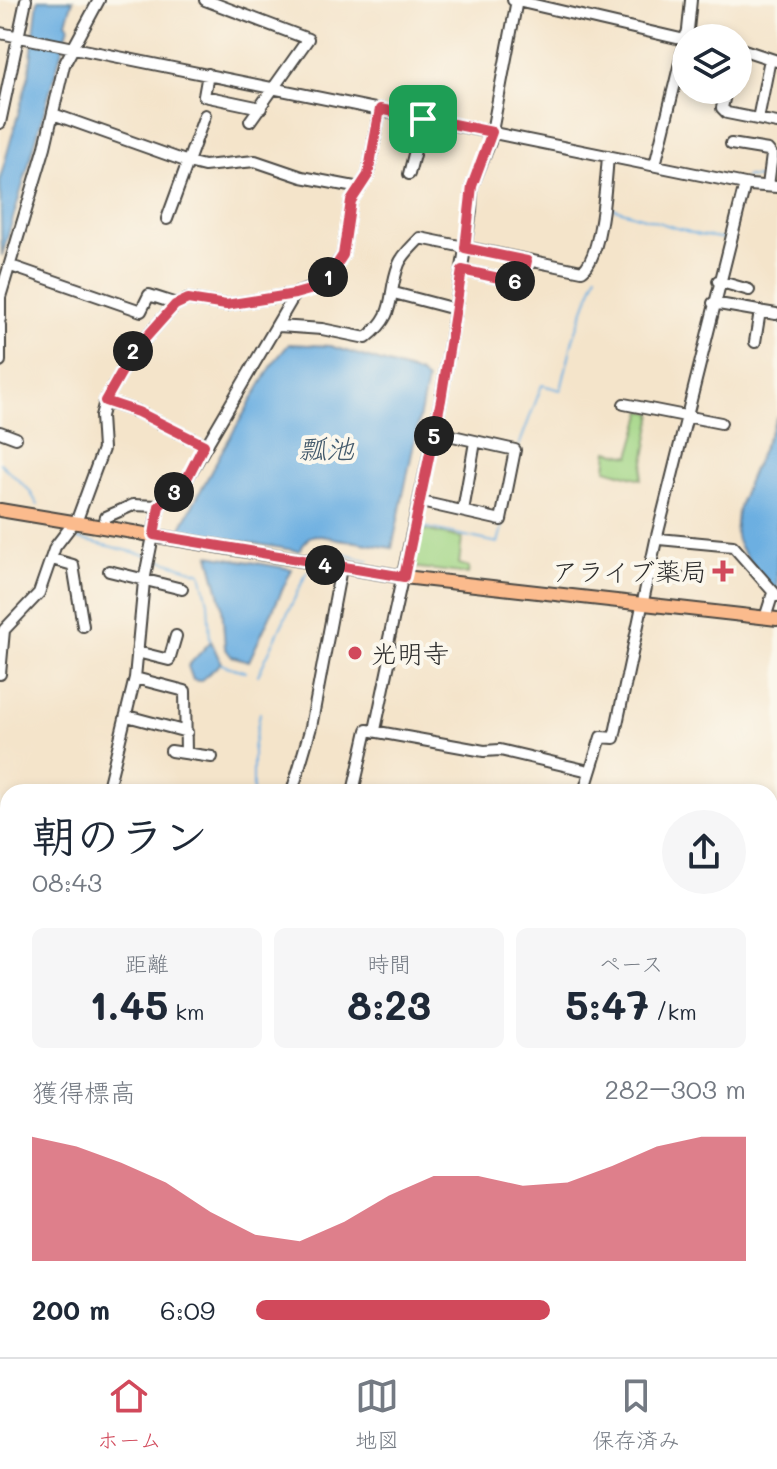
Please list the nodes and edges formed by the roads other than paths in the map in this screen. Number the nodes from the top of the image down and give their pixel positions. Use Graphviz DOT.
graph roads {
  1 [pos="26,0"];
  2 [pos="99,0"];
  3 [pos="205,0"];
  4 [pos="691,0"];
  5 [pos="515,1"];
  6 [pos="687,24"];
  7 [pos="0,33"];
  8 [pos="672,34"];
  9 [pos="19,37"];
  10 [pos="72,47"];
  11 [pos="752,53"];
  12 [pos="773,60"];
  13 [pos="208,74"];
  14 [pos="277,88"];
  15 [pos="672,92"];
  16 [pos="723,104"];
  17 [pos="261,108"];
  18 [pos="380,109"];
  19 [pos="53,114"];
  20 [pos="205,115"];
  21 [pos="423,119"];
  22 [pos="758,119"];
  23 [pos="250,121"];
  24 [pos="0,123"];
  25 [pos="777,123"];
  26 [pos="492,132"];
  27 [pos="731,144"];
  28 [pos="608,156"];
  29 [pos="188,162"];
  30 [pos="655,165"];
  31 [pos="409,174"];
  32 [pos="771,183"];
  33 [pos="745,184"];
  34 [pos="360,188"];
  35 [pos="167,219"];
  36 [pos="465,248"];
  37 [pos="527,261"];
  38 [pos="11,266"];
  39 [pos="462,270"];
  40 [pos="718,281"];
  41 [pos="749,290"];
  42 [pos="394,293"];
  43 [pos="295,294"];
  44 [pos="0,297"];
  45 [pos="713,303"];
  46 [pos="177,304"];
  47 [pos="455,309"];
  48 [pos="760,311"];
  49 [pos="776,314"];
  50 [pos="0,319"];
  51 [pos="0,325"];
  52 [pos="279,326"];
  53 [pos="755,342"];
  54 [pos="0,361"];
  55 [pos="105,401"];
  56 [pos="624,404"];
  57 [pos="686,416"];
  58 [pos="721,423"];
  59 [pos="0,432"];
  60 [pos="435,432"];
  61 [pos="16,438"];
  62 [pos="475,442"];
  63 [pos="204,445"];
  64 [pos="421,502"];
  65 [pos="159,506"];
  66 [pos="0,510"];
  67 [pos="463,511"];
  68 [pos="73,523"];
  69 [pos="103,527"];
  70 [pos="154,535"];
  71 [pos="659,539"];
  72 [pos="52,559"];
  73 [pos="341,568"];
  74 [pos="109,571"];
  75 [pos="649,573"];
  76 [pos="404,577"];
  77 [pos="682,579"];
  78 [pos="144,581"];
  79 [pos="182,589"];
  80 [pos="775,594"];
  81 [pos="643,605"];
  82 [pos="771,618"];
  83 [pos="83,626"];
  84 [pos="176,636"];
  85 [pos="137,652"];
  86 [pos="0,674"];
  87 [pos="135,678"];
  88 [pos="127,716"];
  89 [pos="375,730"];
  90 [pos="187,732"];
  91 [pos="171,751"];
  92 [pos="186,753"];
  93 [pos="212,757"];
  94 [pos="589,771"];
  95 [pos="109,784"];
  96 [pos="294,784"];
  97 [pos="355,784"];
  98 [pos="586,784"];
  1 -- 9 [label="street"];
  2 -- 10 [label="street"];
  3 -- 14 [label="street"];
  4 -- 6 [label="street"];
  5 -- 8 [label="street"];
  5 -- 26 [label="street"];
  7 -- 9 [label="street"];
  9 -- 10 [label="street"];
  9 -- 24 [label="street"];
  10 -- 13 [label="street"];
  10 -- 19 [label="street"];
  11 -- 12 [label="street"];
  12 -- 22 [label="street"];
  13 -- 14 [label="street"];
  13 -- 17 [label="street"];
  14 -- 17 [label="street"];
  14 -- 18 [label="street"];
  15 -- 30 [label="street"];
  16 -- 22 [label="street"];
  17 -- 23 [label="street"];
  18 -- 21 [label="street"];
  18 -- 34 [label="street"];
  19 -- 29 [label="street"];
  19 -- 38 [label="street"];
  20 -- 29 [label="street"];
  21 -- 26 [label="street"];
  21 -- 31 [label="street"];
  22 -- 25 [label="street"];
  26 -- 28 [label="street"];
  26 -- 36 [label="street"];
  27 -- 32 [label="street"];
  28 -- 30 [label="street"];
  28 -- 37 [label="street"];
  29 -- 34 [label="street"];
  29 -- 35 [label="street"];
  30 -- 33 [label="street"];
  32 -- 33 [label="street"];
  33 -- 40 [label="street"];
  34 -- 43 [label="street"];
  36 -- 37 [label="street"];
  36 -- 39 [label="street"];
  36 -- 42 [label="street"];
  37 -- 39 [label="street"];
  38 -- 44 [label="street"];
  38 -- 46 [label="street"];
  39 -- 47 [label="street"];
  40 -- 41 [label="street"];
  40 -- 45 [label="street"];
  42 -- 47 [label="street"];
  42 -- 52 [label="street"];
  43 -- 46 [label="street"];
  43 -- 52 [label="street"];
  44 -- 50 [label="street"];
  45 -- 48 [label="street"];
  45 -- 57 [label="street"];
  46 -- 55 [label="street"];
  47 -- 60 [label="street"];
  48 -- 49 [label="street"];
  48 -- 53 [label="street"];
  51 -- 54 [label="street"];
  52 -- 63 [label="street"];
  55 -- 63 [label="street"];
  55 -- 68 [label="street"];
  56 -- 57 [label="street"];
  57 -- 58 [label="street"];
  57 -- 71 [label="street"];
  59 -- 61 [label="street"];
  60 -- 62 [label="street"];
  60 -- 64 [label="street"];
  62 -- 67 [label="street"];
  62 -- 67 [label="street"];
  63 -- 65 [label="street"];
  64 -- 67 [label="street"];
  64 -- 76 [label="street"];
  65 -- 69 [label="street"];
  65 -- 70 [label="street"];
  66 -- 68 [label="main road"];
  68 -- 69 [label="main road"];
  68 -- 72 [label="street"];
  69 -- 70 [label="main road"];
  70 -- 73 [label="main road"];
  70 -- 78 [label="street"];
  71 -- 75 [label="street"];
  71 -- 80 [label="street"];
  72 -- 83 [label="street"];
  72 -- 86 [label="street"];
  73 -- 76 [label="main road"];
  73 -- 96 [label="street"];
  74 -- 78 [label="street"];
  75 -- 77 [label="street"];
  75 -- 81 [label="street"];
  76 -- 81 [label="main road"];
  76 -- 89 [label="street"];
  78 -- 79 [label="street"];
  78 -- 85 [label="street"];
  80 -- 82 [label="street"];
  81 -- 82 [label="main road"];
  81 -- 94 [label="street"];
  84 -- 85 [label="street"];
  85 -- 87 [label="street"];
  87 -- 88 [label="street"];
  87 -- 90 [label="street"];
  88 -- 90 [label="street"];
  88 -- 95 [label="street"];
  89 -- 94 [label="street"];
  89 -- 97 [label="street"];
  90 -- 92 [label="street"];
  91 -- 92 [label="street"];
  92 -- 93 [label="street"];
  94 -- 98 [label="street"];
}
